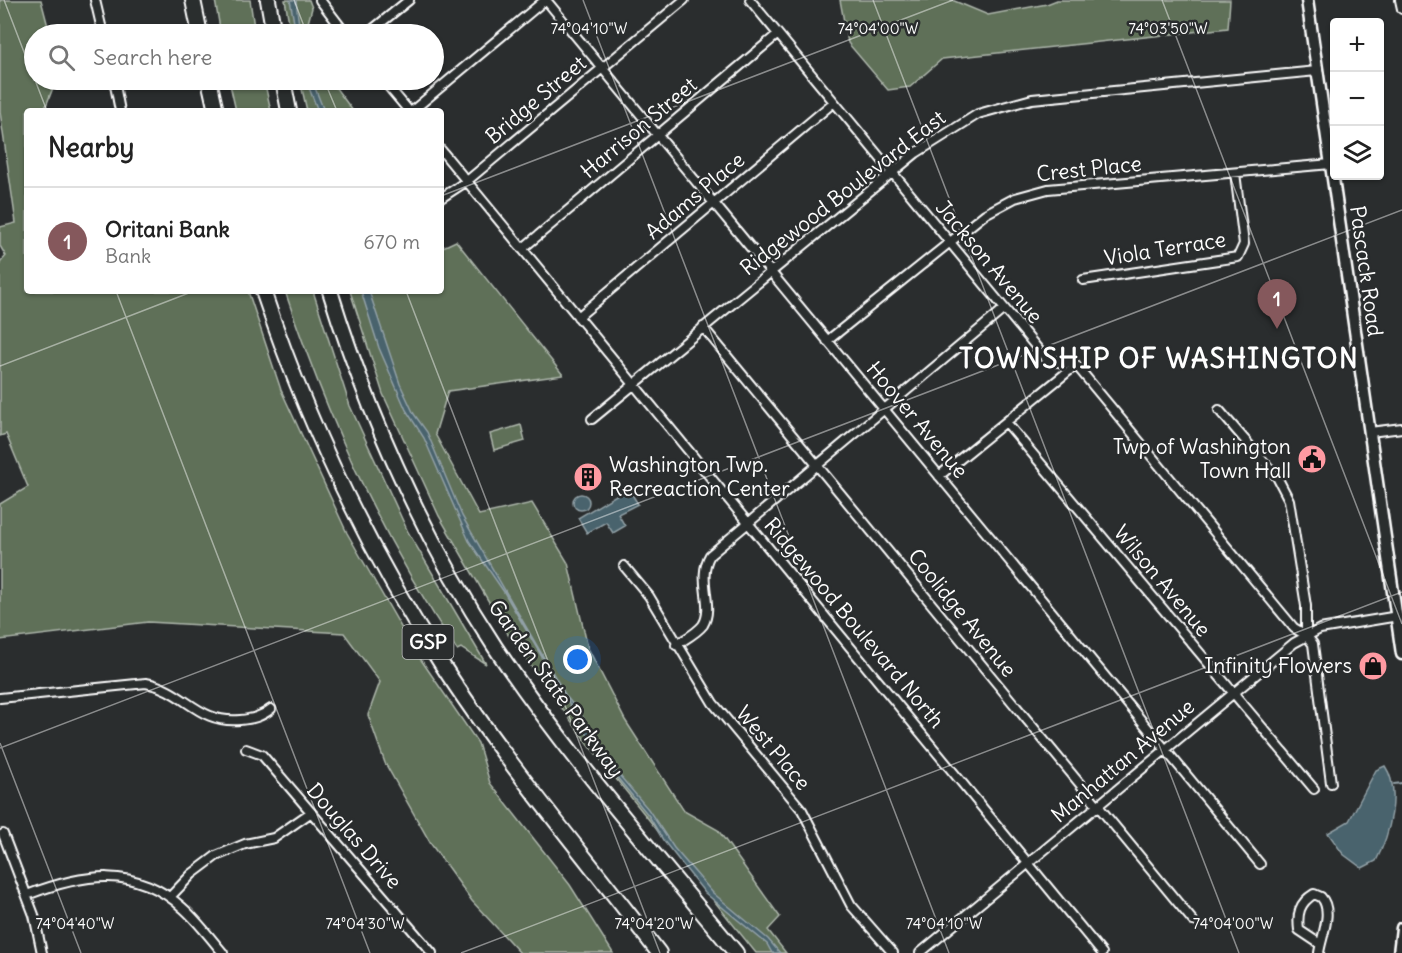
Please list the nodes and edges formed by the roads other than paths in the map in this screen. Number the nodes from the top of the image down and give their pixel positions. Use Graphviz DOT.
graph roads {
  1 [pos="95,0"];
  2 [pos="193,0"];
  3 [pos="268,0"];
  4 [pos="320,0"];
  5 [pos="409,0"];
  6 [pos="546,0"];
  7 [pos="684,0"];
  8 [pos="750,0"];
  9 [pos="1307,0"];
  10 [pos="1400,0"];
  11 [pos="1402,9"];
  12 [pos="101,24"];
  13 [pos="198,24"];
  14 [pos="272,24"];
  15 [pos="338,24"];
  16 [pos="379,24"];
  17 [pos="778,34"];
  18 [pos="602,68"];
  19 [pos="1317,71"];
  20 [pos="444,83"];
  21 [pos="116,90"];
  22 [pos="211,90"];
  23 [pos="285,90"];
  24 [pos="392,90"];
  25 [pos="436,90"];
  26 [pos="834,102"];
  27 [pos="119,108"];
  28 [pos="215,108"];
  29 [pos="288,108"];
  30 [pos="407,108"];
  31 [pos="414,108"];
  32 [pos="658,135"];
  33 [pos="444,154"];
  34 [pos="1330,157"];
  35 [pos="1330,164"];
  36 [pos="892,172"];
  37 [pos="1235,173"];
  38 [pos="1333,180"];
  39 [pos="467,181"];
  40 [pos="444,196"];
  41 [pos="714,203"];
  42 [pos="950,242"];
  43 [pos="522,249"];
  44 [pos="770,272"];
  45 [pos="1083,280"];
  46 [pos="264,294"];
  47 [pos="331,294"];
  48 [pos="1004,309"];
  49 [pos="578,317"];
  50 [pos="704,327"];
  51 [pos="827,340"];
  52 [pos="1076,365"];
  53 [pos="634,384"];
  54 [pos="884,409"];
  55 [pos="1220,410"];
  56 [pos="592,419"];
  57 [pos="1006,422"];
  58 [pos="1402,428"];
  59 [pos="1370,432"];
  60 [pos="817,465"];
  61 [pos="939,476"];
  62 [pos="748,523"];
  63 [pos="624,566"];
  64 [pos="1398,616"];
  65 [pos="1306,635"];
  66 [pos="676,645"];
  67 [pos="1402,654"];
  68 [pos="1232,694"];
  69 [pos="0,698"];
  70 [pos="271,710"];
  71 [pos="246,749"];
  72 [pos="1165,749"];
  73 [pos="1331,783"];
  74 [pos="1314,789"];
  75 [pos="1097,806"];
  76 [pos="310,813"];
  77 [pos="3,834"];
  78 [pos="1028,863"];
  79 [pos="1260,864"];
  80 [pos="27,895"];
  81 [pos="170,897"];
  82 [pos="1193,921"];
  83 [pos="1402,928"];
  84 [pos="1319,949"];
  85 [pos="42,953"];
  86 [pos="223,953"];
  87 [pos="432,953"];
  88 [pos="659,953"];
  89 [pos="736,953"];
  90 [pos="893,953"];
  91 [pos="920,953"];
  92 [pos="1102,953"];
  93 [pos="1399,953"];
  1 -- 12 [label="street"];
  2 -- 13 [label="highway"];
  3 -- 14 [label="highway"];
  4 -- 15 [label="street"];
  5 -- 16 [label="street"];
  6 -- 18 [label="street, Hoover Avenue"];
  6 -- 20 [label="street"];
  7 -- 18 [label="street, Bridge Street"];
  8 -- 17 [label="street, Jackson Avenue"];
  9 -- 19 [label="street, Pascack Road"];
  10 -- 11 [label="street"];
  17 -- 26 [label="street, Jackson Avenue"];
  17 -- 32 [label="street, Harrison Street"];
  18 -- 32 [label="street, Hoover Avenue"];
  18 -- 39 [label="street, Bridge Street"];
  19 -- 34 [label="street, Pascack Road"];
  19 -- 36 [label="street, Ridgewood Boulevard East"];
  21 -- 27 [label="street"];
  22 -- 28 [label="highway"];
  23 -- 29 [label="highway"];
  24 -- 30 [label="street"];
  25 -- 31 [label="street"];
  26 -- 36 [label="street, Jackson Avenue"];
  26 -- 41 [label="street, Adams Place"];
  32 -- 41 [label="street, Hoover Avenue"];
  32 -- 43 [label="street, Harrison Street"];
  33 -- 39 [label="street, Ridgewood Boulevard North"];
  35 -- 37 [label="street, Crest Place"];
  36 -- 42 [label="street, Jackson Avenue"];
  36 -- 44 [label="street, Ridgewood Boulevard East"];
  37 -- 42 [label="street, Crest Place"];
  37 -- 45 [label="street, Viola Terrace"];
  38 -- 59 [label="street, Pascack Road"];
  39 -- 40 [label="street"];
  39 -- 43 [label="street, Ridgewood Boulevard North"];
  41 -- 44 [label="street, Hoover Avenue"];
  41 -- 49 [label="street, Adams Place"];
  42 -- 48 [label="street, Jackson Avenue"];
  42 -- 51 [label="street, Crest Place"];
  43 -- 49 [label="street, Ridgewood Boulevard North"];
  44 -- 50 [label="street, Ridgewood Boulevard East"];
  44 -- 51 [label="street, Hoover Avenue"];
  46 -- 88 [label="highway, GSP"];
  47 -- 89 [label="highway, Garden State Parkway / GSP"];
  48 -- 52 [label="street, Jackson Avenue"];
  48 -- 54 [label="street"];
  49 -- 53 [label="street, Ridgewood Boulevard North"];
  50 -- 53 [label="street, Ridgewood Boulevard East"];
  50 -- 60 [label="street, Coolidge Avenue"];
  51 -- 54 [label="street, Hoover Avenue"];
  52 -- 57 [label="street"];
  52 -- 65 [label="street"];
  53 -- 56 [label="street, Ridgewood Boulevard East"];
  53 -- 62 [label="street, Ridgewood Boulevard North"];
  54 -- 60 [label="street"];
  54 -- 61 [label="street, Hoover Avenue"];
  55 -- 65 [label="street"];
  57 -- 61 [label="street"];
  57 -- 68 [label="street, Wilson Avenue"];
  58 -- 59 [label="street"];
  59 -- 64 [label="street, Pascack Road"];
  60 -- 62 [label="street"];
  60 -- 75 [label="street, Coolidge Avenue"];
  61 -- 72 [label="street, Hoover Avenue"];
  62 -- 66 [label="street"];
  62 -- 78 [label="street, Ridgewood Boulevard North"];
  63 -- 66 [label="street, West Place"];
  64 -- 65 [label="street, Manhattan Avenue"];
  64 -- 67 [label="street, Pascack Road"];
  65 -- 68 [label="street, Manhattan Avenue"];
  65 -- 73 [label="street"];
  66 -- 90 [label="street, West Place"];
  68 -- 72 [label="street, Manhattan Avenue"];
  68 -- 74 [label="street, Wilson Avenue"];
  69 -- 70 [label="street"];
  71 -- 76 [label="street, Douglas Drive"];
  72 -- 75 [label="street, Manhattan Avenue"];
  72 -- 79 [label="street, Hoover Avenue"];
  75 -- 78 [label="street, Manhattan Avenue"];
  75 -- 82 [label="street, Coolidge Avenue"];
  76 -- 81 [label="street"];
  76 -- 87 [label="street, Douglas Drive"];
  77 -- 80 [label="street"];
  78 -- 91 [label="street, Manhattan Avenue"];
  78 -- 92 [label="street, Ridgewood Boulevard North"];
  80 -- 81 [label="street"];
  80 -- 85 [label="street"];
  81 -- 86 [label="street"];
  83 -- 93 [label="street"];
  84 -- 84 [label="street"];
}
